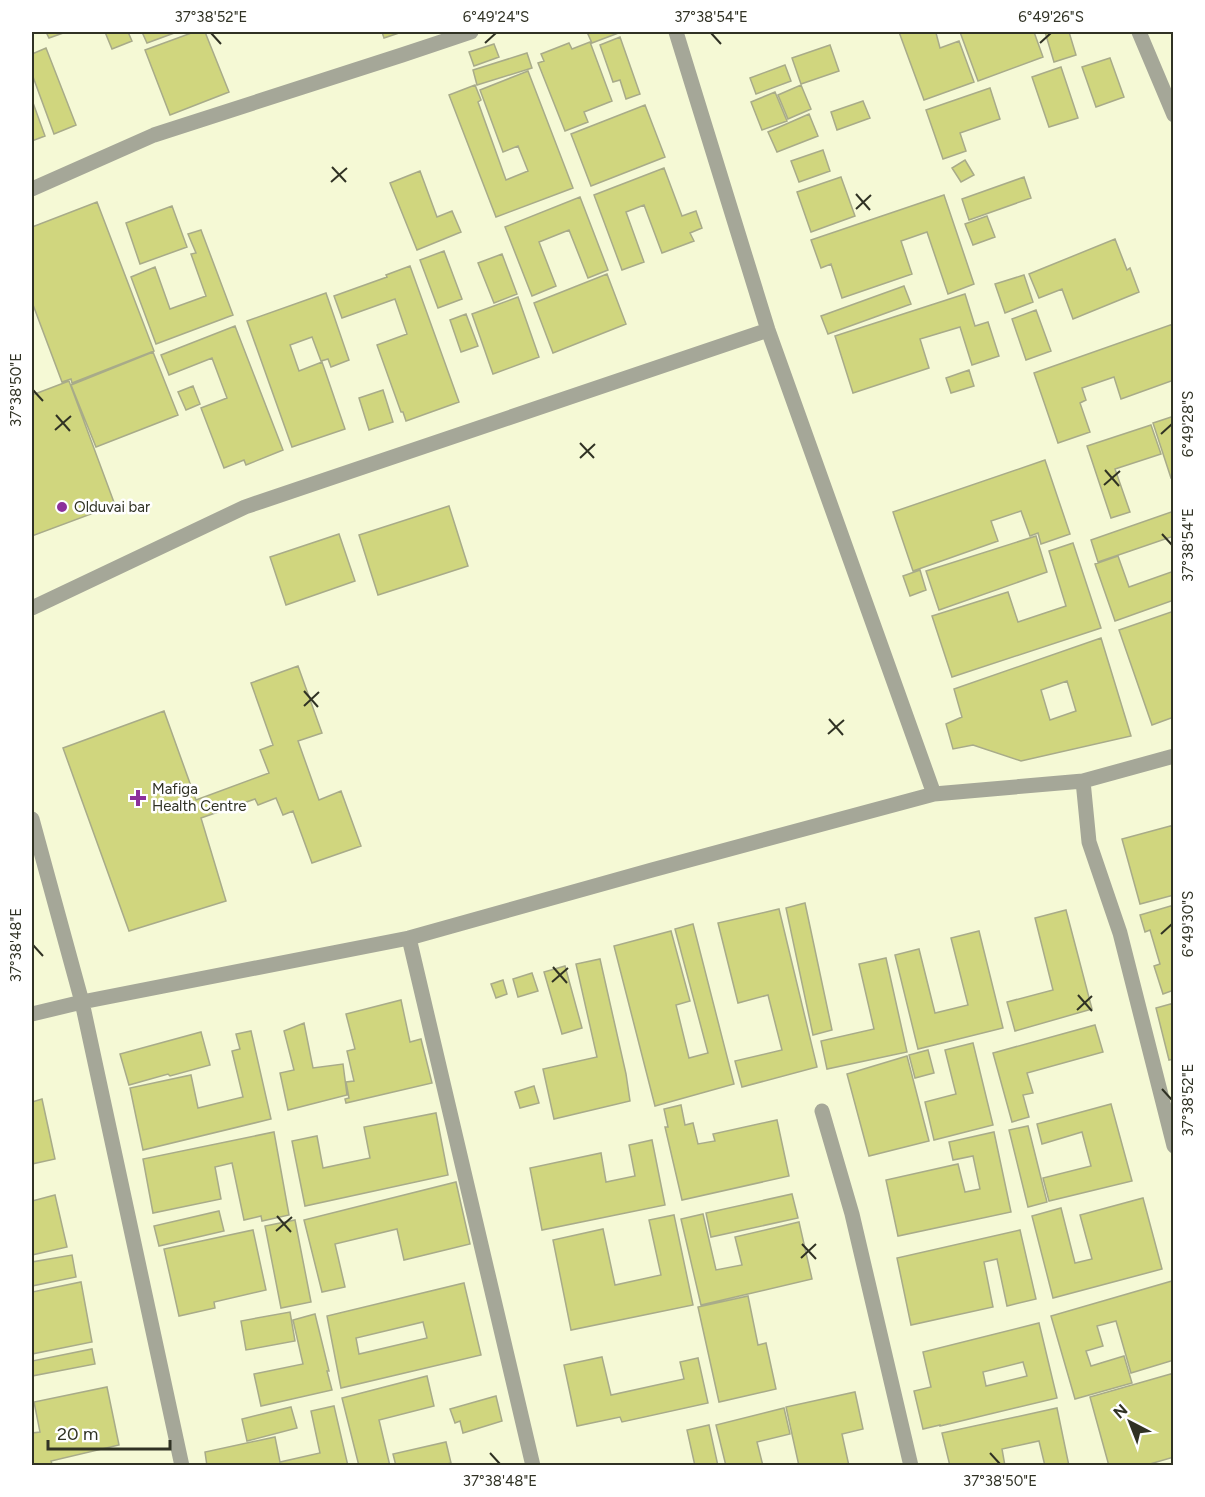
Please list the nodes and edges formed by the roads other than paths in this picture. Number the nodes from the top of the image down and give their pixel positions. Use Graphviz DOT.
graph roads {
  1 [pos="471,32"];
  2 [pos="676,32"];
  3 [pos="1145,33"];
  4 [pos="1173,115"];
  5 [pos="32,189"];
  6 [pos="768,330"];
  7 [pos="32,608"];
  8 [pos="1173,756"];
  9 [pos="1083,781"];
  10 [pos="934,794"];
  11 [pos="32,819"];
  12 [pos="409,938"];
  13 [pos="82,1002"];
  14 [pos="32,1014"];
  15 [pos="822,1111"];
  16 [pos="1173,1146"];
  17 [pos="182,1466"];
  18 [pos="533,1466"];
  19 [pos="911,1466"];
  1 -- 5 [label="street"];
  2 -- 6 [label="street"];
  3 -- 4 [label="street"];
  6 -- 7 [label="street"];
  6 -- 10 [label="street"];
  8 -- 9 [label="street"];
  9 -- 10 [label="street"];
  9 -- 16 [label="street"];
  10 -- 12 [label="street"];
  11 -- 13 [label="street"];
  12 -- 13 [label="street"];
  12 -- 18 [label="street"];
  13 -- 14 [label="street"];
  13 -- 17 [label="street"];
  15 -- 19 [label="street"];
}
